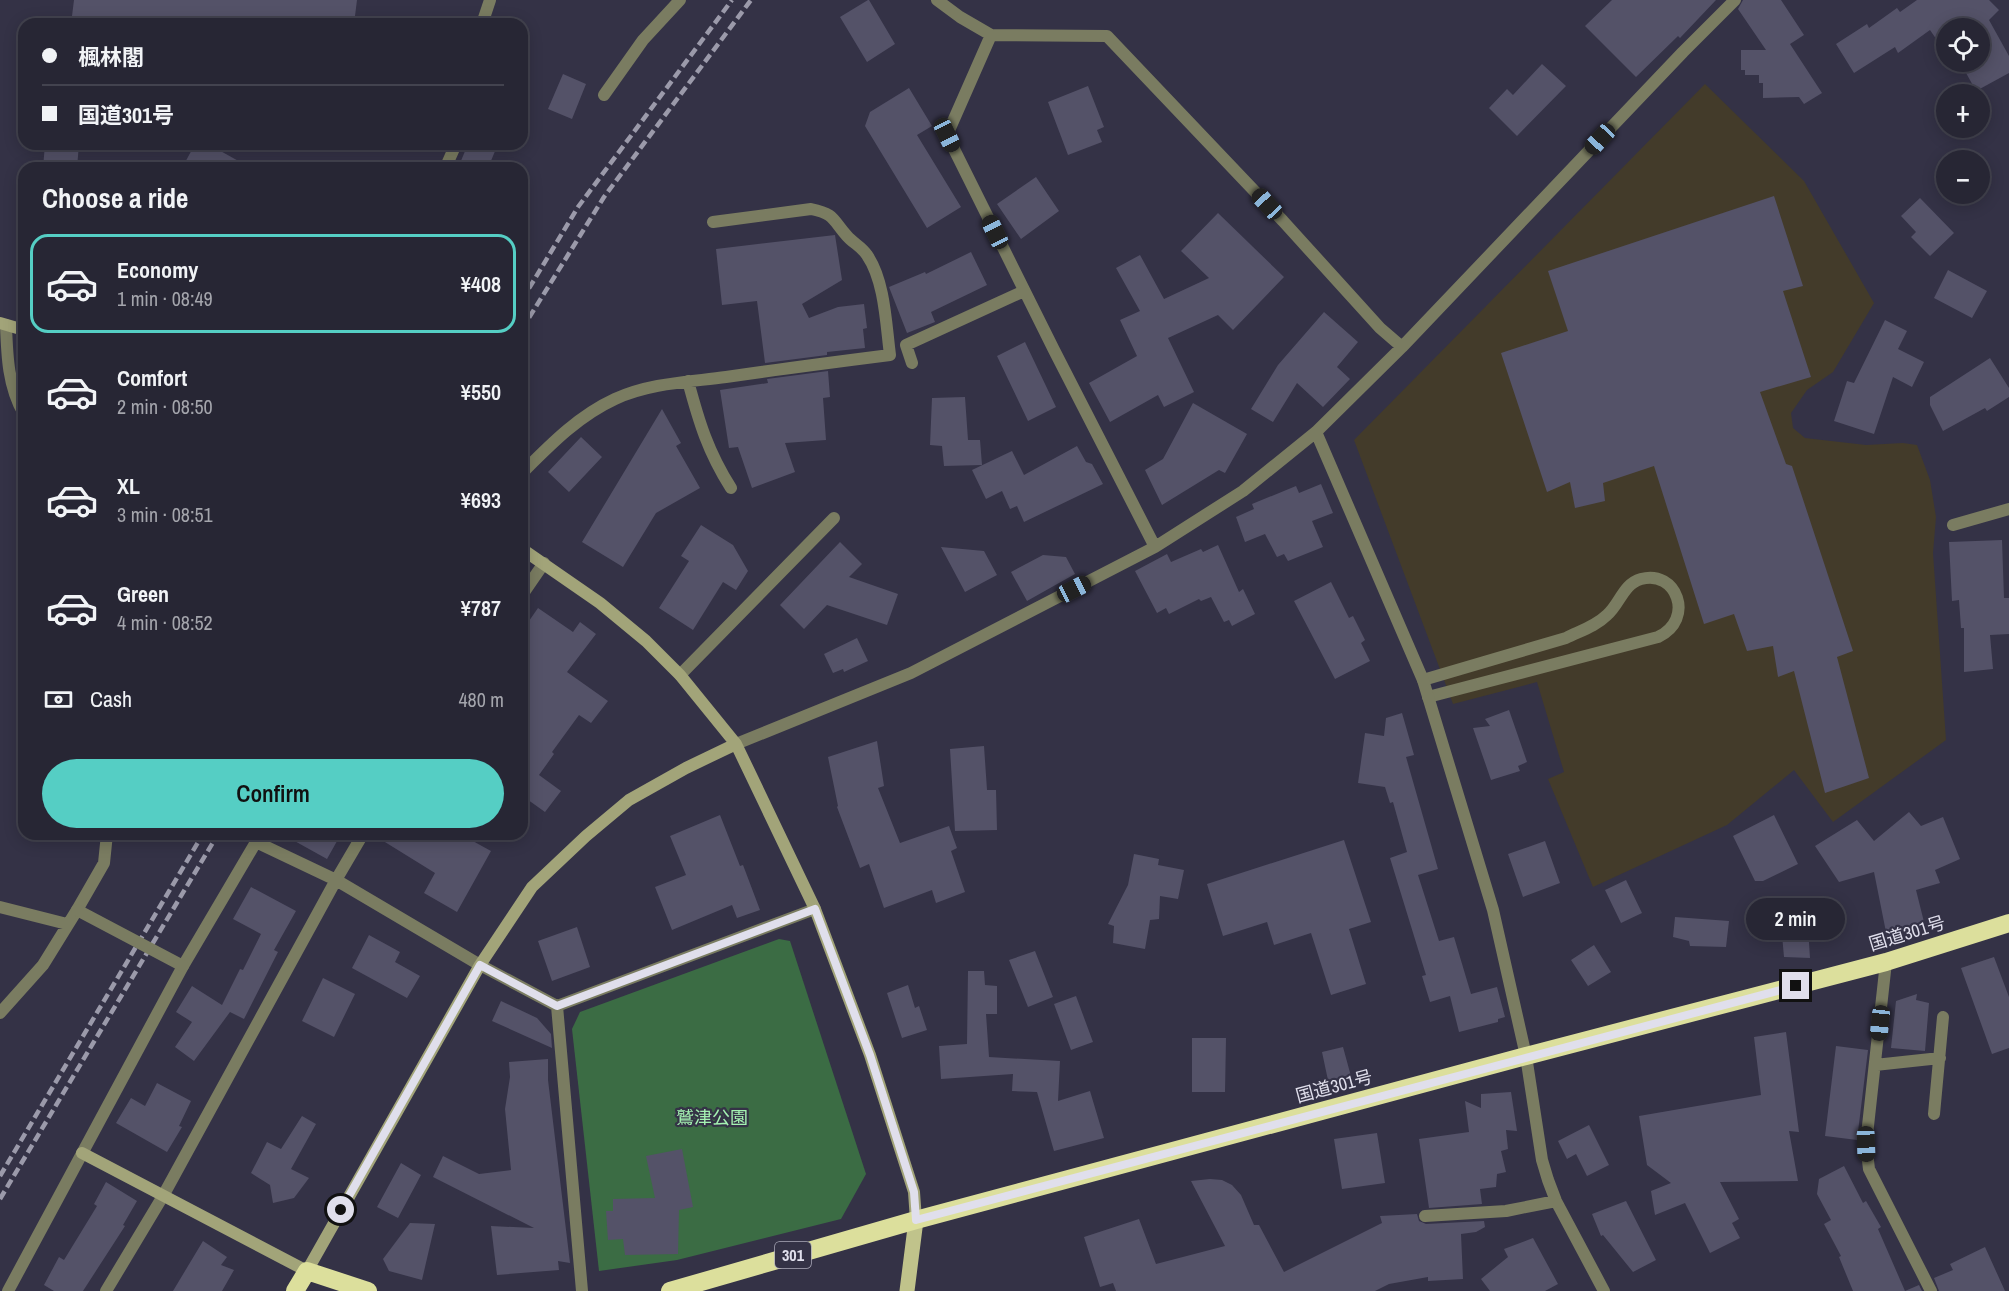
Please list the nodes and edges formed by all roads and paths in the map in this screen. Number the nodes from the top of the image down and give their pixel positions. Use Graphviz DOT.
graph roads {
  1 [pos="490,0"];
  2 [pos="680,0"];
  3 [pos="938,0"];
  4 [pos="1735,0"];
  5 [pos="484,18"];
  6 [pos="991,35"];
  7 [pos="604,95"];
  8 [pos="453,150"];
  9 [pos="448,162"];
  10 [pos="713,222"];
  11 [pos="1024,291"];
  12 [pos="3,324"];
  13 [pos="18,328"];
  14 [pos="1402,347"];
  15 [pos="912,363"];
  16 [pos="688,381"];
  17 [pos="18,404"];
  18 [pos="1317,432"];
  19 [pos="528,467"];
  20 [pos="731,488"];
  21 [pos="2009,509"];
  22 [pos="834,518"];
  23 [pos="1953,525"];
  24 [pos="1155,547"];
  25 [pos="528,553"];
  26 [pos="544,563"];
  27 [pos="528,586"];
  28 [pos="680,675"];
  29 [pos="1423,680"];
  30 [pos="1428,697"];
  31 [pos="736,744"];
  32 [pos="106,840"];
  33 [pos="359,840"];
  34 [pos="336,880"];
  35 [pos="0,907"];
  36 [pos="815,909"];
  37 [pos="77,910"];
  38 [pos="2009,923"];
  39 [pos="67,924"];
  40 [pos="1886,962"];
  41 [pos="480,965"];
  42 [pos="183,966"];
  43 [pos="557,1006"];
  44 [pos="0,1013"];
  45 [pos="1943,1017"];
  46 [pos="1526,1056"];
  47 [pos="1940,1058"];
  48 [pos="1875,1065"];
  49 [pos="1934,1114"];
  50 [pos="81,1152"];
  51 [pos="163,1196"];
  52 [pos="1556,1201"];
  53 [pos="1425,1216"];
  54 [pos="916,1220"];
  55 [pos="307,1271"];
  56 [pos="8,1291"];
  57 [pos="106,1291"];
  58 [pos="295,1291"];
  59 [pos="368,1291"];
  60 [pos="582,1291"];
  61 [pos="670,1291"];
  62 [pos="908,1291"];
  63 [pos="1604,1291"];
  64 [pos="1931,1291"];
  1 -- 5 [label="street"];
  2 -- 7 [label="street"];
  3 -- 6 [label="street"];
  4 -- 14 [label="street"];
  6 -- 11 [label="street"];
  6 -- 14 [label="street"];
  8 -- 9 [label="street"];
  10 -- 16 [label="street"];
  11 -- 15 [label="street"];
  11 -- 24 [label="street"];
  12 -- 13 [label="street"];
  12 -- 17 [label="street"];
  14 -- 18 [label="street"];
  16 -- 19 [label="street"];
  16 -- 20 [label="street"];
  18 -- 24 [label="street"];
  18 -- 29 [label="street"];
  21 -- 23 [label="street"];
  22 -- 28 [label="street"];
  24 -- 31 [label="street"];
  25 -- 26 [label="street"];
  26 -- 27 [label="street"];
  26 -- 28 [label="street"];
  28 -- 31 [label="street"];
  29 -- 30 [label="street"];
  29 -- 30 [label="street"];
  30 -- 46 [label="street"];
  31 -- 36 [label="street"];
  31 -- 41 [label="street"];
  32 -- 37 [label="street"];
  33 -- 34 [label="street"];
  34 -- 41 [label="street"];
  34 -- 42 [label="street"];
  34 -- 51 [label="street"];
  35 -- 39 [label="street"];
  36 -- 43 [label="street"];
  36 -- 54 [label="street"];
  37 -- 39 [label="street"];
  37 -- 42 [label="street, bridge"];
  38 -- 40 [label="highway, 国道301号 / 301"];
  39 -- 44 [label="street"];
  40 -- 46 [label="highway, 国道301号 / 301"];
  40 -- 48 [label="street"];
  41 -- 43 [label="street"];
  41 -- 55 [label="street"];
  42 -- 50 [label="street"];
  43 -- 60 [label="street"];
  45 -- 47 [label="street"];
  46 -- 52 [label="street"];
  46 -- 54 [label="highway, 国道301号 / 301"];
  47 -- 48 [label="street"];
  47 -- 49 [label="street"];
  48 -- 64 [label="street"];
  50 -- 51 [label="street"];
  50 -- 56 [label="street"];
  51 -- 55 [label="street"];
  51 -- 57 [label="street"];
  52 -- 53 [label="street"];
  52 -- 63 [label="street"];
  54 -- 61 [label="highway, 国道301号 / 301"];
  54 -- 62 [label="main road"];
  55 -- 58 [label="highway"];
  55 -- 59 [label="highway"];
}
